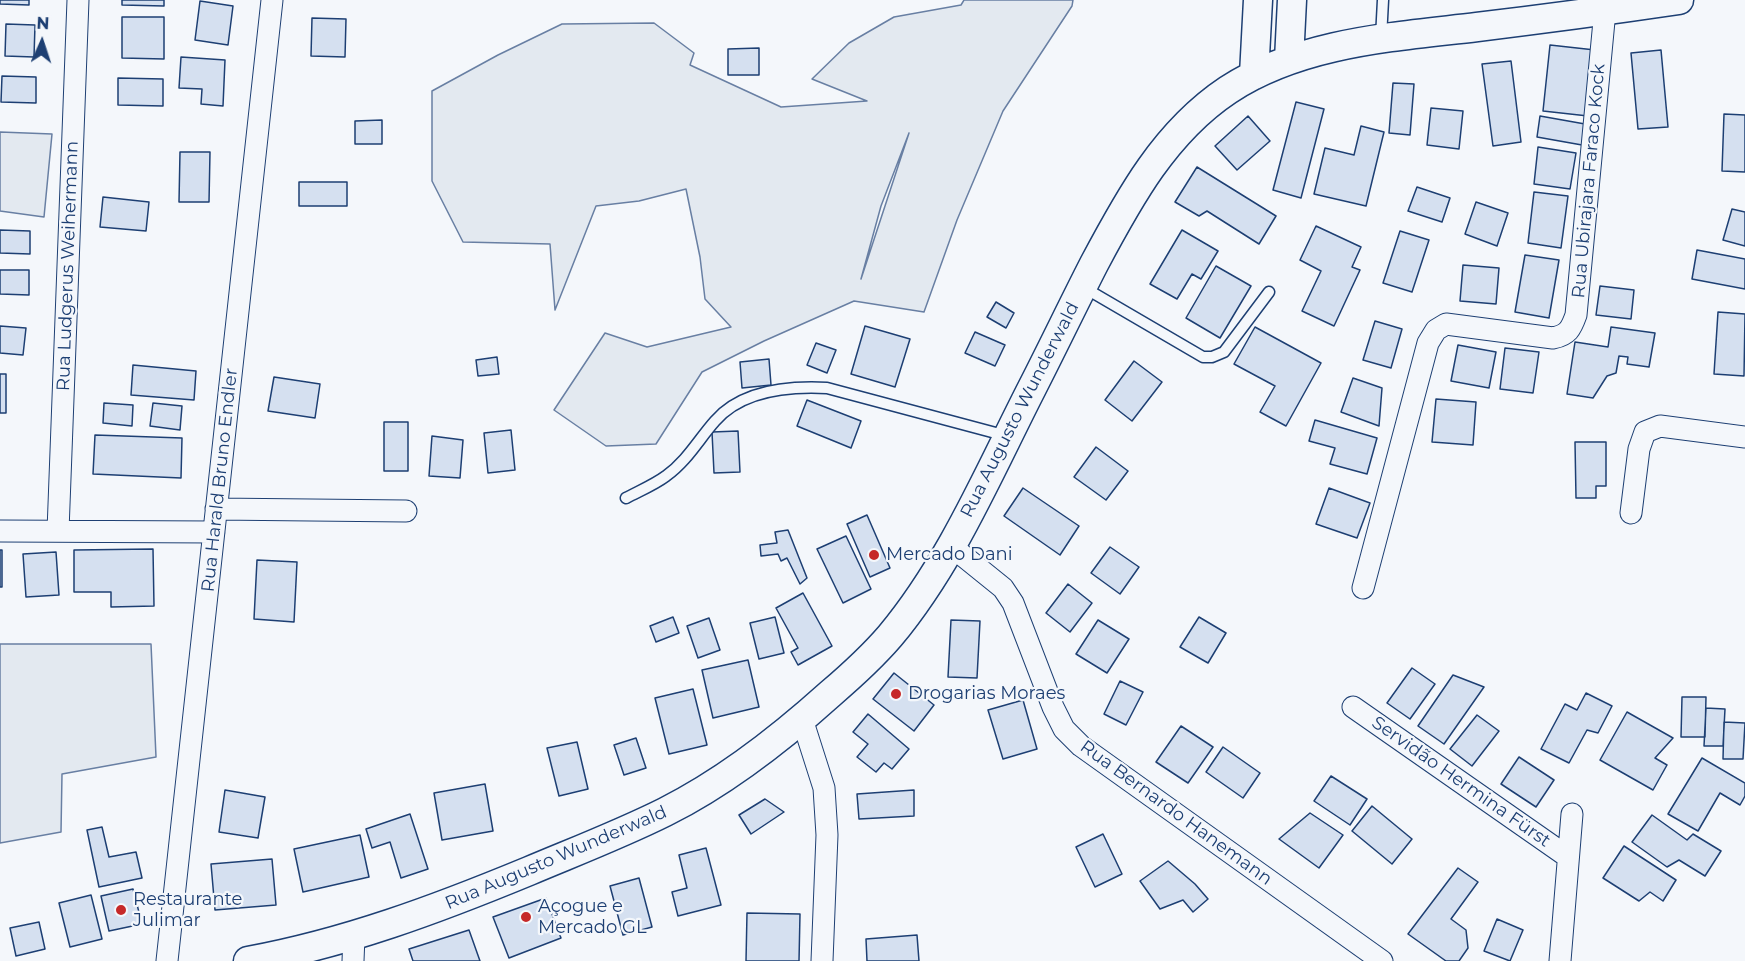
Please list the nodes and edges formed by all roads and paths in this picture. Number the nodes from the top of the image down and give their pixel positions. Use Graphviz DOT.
graph roads {
  1 [pos="78,0"];
  2 [pos="272,0"];
  3 [pos="1258,0"];
  4 [pos="1292,0"];
  5 [pos="1383,0"];
  6 [pos="1678,0"];
  7 [pos="1606,6"];
  8 [pos="1381,38"];
  9 [pos="1289,60"];
  10 [pos="1254,75"];
  11 [pos="1083,287"];
  12 [pos="1269,292"];
  13 [pos="1007,436"];
  14 [pos="1745,437"];
  15 [pos="626,498"];
  16 [pos="216,509"];
  17 [pos="406,511"];
  18 [pos="1630,513"];
  19 [pos="0,531"];
  20 [pos="58,531"];
  21 [pos="214,532"];
  22 [pos="951,546"];
  23 [pos="1363,588"];
  24 [pos="1353,707"];
  25 [pos="802,720"];
  26 [pos="1572,814"];
  27 [pos="1568,857"];
  28 [pos="353,949"];
  29 [pos="167,961"];
  30 [pos="248,961"];
  31 [pos="822,961"];
  32 [pos="1382,961"];
  33 [pos="1560,961"];
  1 -- 20 [label="street, Rua Ludgerus Weihermann"];
  2 -- 16 [label="street, Rua Harald Bruno Endler"];
  3 -- 10 [label="main road"];
  4 -- 9 [label="main road"];
  5 -- 8 [label="lane"];
  6 -- 7 [label="main road, Rua Augusto Wunderwald"];
  7 -- 8 [label="main road, Rua Augusto Wunderwald"];
  7 -- 23 [label="street, Rua Ubirajara Faraco Kock"];
  8 -- 9 [label="main road, Rua Augusto Wunderwald"];
  9 -- 10 [label="main road, Rua Augusto Wunderwald"];
  10 -- 11 [label="main road, Rua Augusto Wunderwald"];
  11 -- 12 [label="lane"];
  11 -- 13 [label="main road, Rua Augusto Wunderwald"];
  13 -- 15 [label="lane"];
  13 -- 22 [label="main road, Rua Augusto Wunderwald"];
  14 -- 18 [label="street"];
  16 -- 17 [label="street"];
  16 -- 21 [label="street, Rua Harald Bruno Endler"];
  19 -- 20 [label="street"];
  20 -- 21 [label="street"];
  21 -- 29 [label="street, Rua Harald Bruno Endler"];
  22 -- 25 [label="main road, Rua Augusto Wunderwald"];
  22 -- 32 [label="street, Rua Bernardo Hanemann"];
  24 -- 27 [label="street, Servidão Hermina Fürst"];
  25 -- 28 [label="main road, Rua Augusto Wunderwald"];
  25 -- 31 [label="street"];
  26 -- 27 [label="street"];
  27 -- 33 [label="street"];
  28 -- 30 [label="main road, Rua Augusto Wunderwald"];
}
